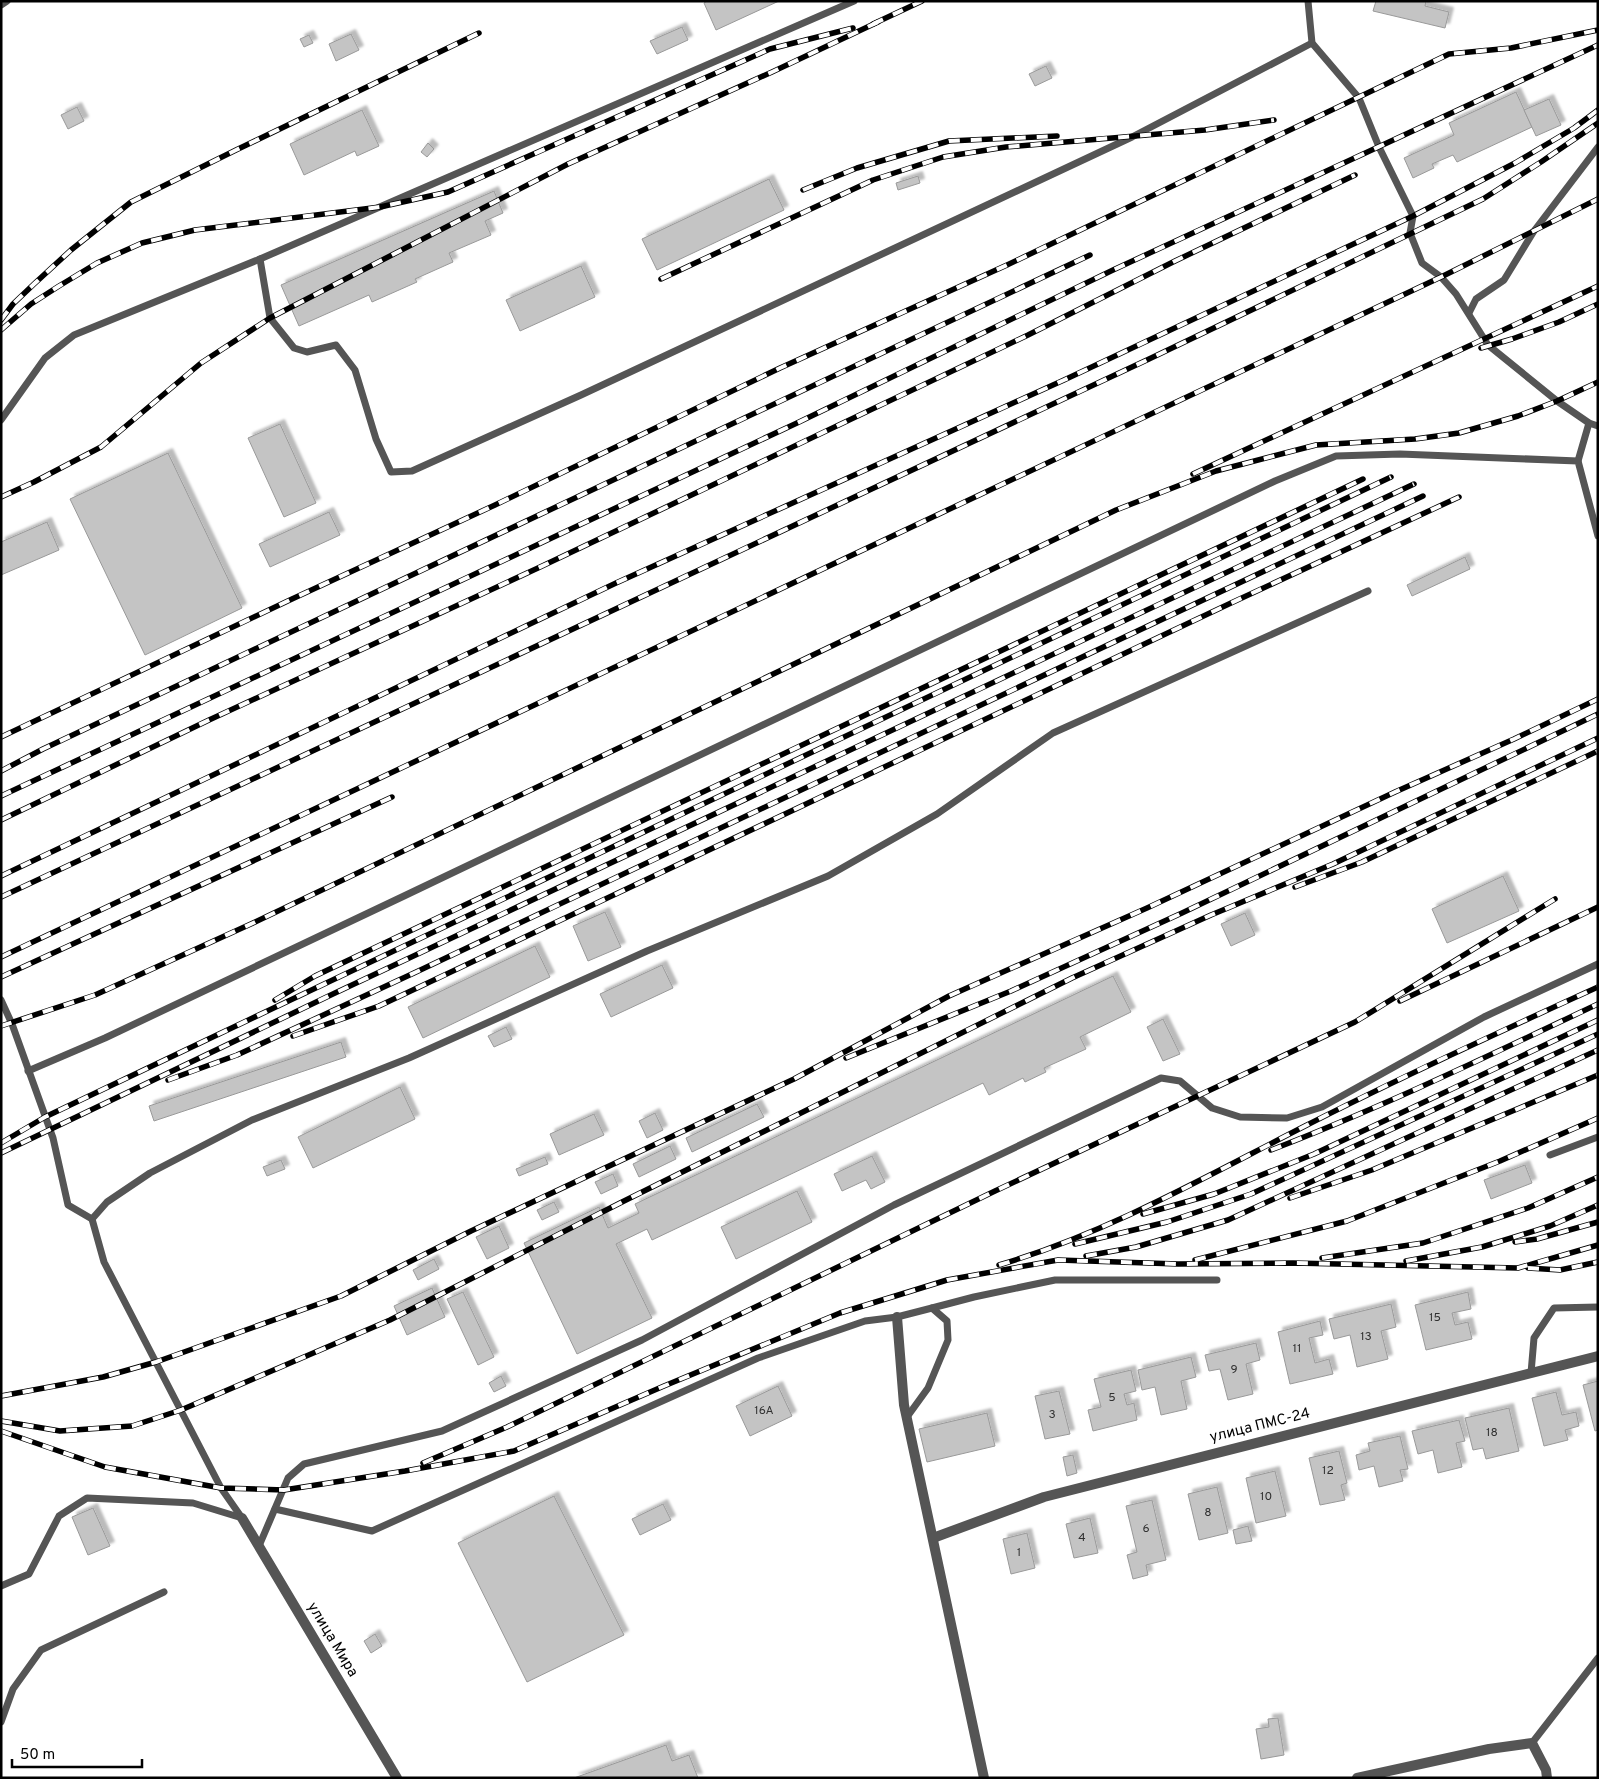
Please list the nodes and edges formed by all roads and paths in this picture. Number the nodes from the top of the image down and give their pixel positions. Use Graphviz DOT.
graph roads {
  1 [pos="7,1"];
  2 [pos="854,1"];
  3 [pos="1308,1"];
  4 [pos="1,5"];
  5 [pos="1312,42"];
  6 [pos="1598,147"];
  7 [pos="260,259"];
  8 [pos="1469,313"];
  9 [pos="1,420"];
  10 [pos="1588,423"];
  11 [pos="1598,426"];
  12 [pos="1578,461"];
  13 [pos="1598,536"];
  14 [pos="1368,590"];
  15 [pos="1598,964"];
  16 [pos="1,1000"];
  17 [pos="28,1071"];
  18 [pos="1598,1136"];
  19 [pos="1550,1155"];
  20 [pos="92,1219"];
  21 [pos="1217,1280"];
  22 [pos="1598,1307"];
  23 [pos="932,1308"];
  24 [pos="897,1318"];
  25 [pos="1598,1356"];
  26 [pos="1531,1373"];
  27 [pos="907,1417"];
  28 [pos="275,1509"];
  29 [pos="242,1518"];
  30 [pos="933,1538"];
  31 [pos="259,1546"];
  32 [pos="1,1586"];
  33 [pos="164,1592"];
  34 [pos="1598,1658"];
  35 [pos="1,1722"];
  36 [pos="1532,1743"];
  37 [pos="397,1778"];
  38 [pos="984,1778"];
  39 [pos="1356,1778"];
  40 [pos="1547,1778"];
  1 -- 4 [label="lane"];
  2 -- 7 [label="lane"];
  3 -- 5 [label="lane"];
  5 -- 7 [label="lane"];
  5 -- 8 [label="lane"];
  6 -- 8 [label="lane"];
  7 -- 9 [label="lane"];
  8 -- 10 [label="lane"];
  10 -- 11 [label="lane"];
  10 -- 12 [label="lane"];
  12 -- 13 [label="lane"];
  12 -- 17 [label="lane"];
  14 -- 20 [label="lane"];
  15 -- 28 [label="lane"];
  16 -- 17 [label="lane"];
  17 -- 20 [label="lane"];
  18 -- 19 [label="lane"];
  20 -- 29 [label="lane"];
  21 -- 23 [label="lane"];
  22 -- 26 [label="lane"];
  23 -- 24 [label="lane"];
  23 -- 27 [label="lane"];
  24 -- 27 [label="street"];
  24 -- 28 [label="lane"];
  25 -- 26 [label="street, улица ПМС-24"];
  26 -- 30 [label="street, улица ПМС-24"];
  27 -- 30 [label="street"];
  28 -- 31 [label="lane"];
  29 -- 31 [label="street, улица Мира"];
  29 -- 32 [label="lane"];
  30 -- 38 [label="street"];
  31 -- 37 [label="street, улица Мира"];
  33 -- 35 [label="lane"];
  34 -- 36 [label="lane"];
  36 -- 39 [label="street"];
  36 -- 40 [label="street"];
}
